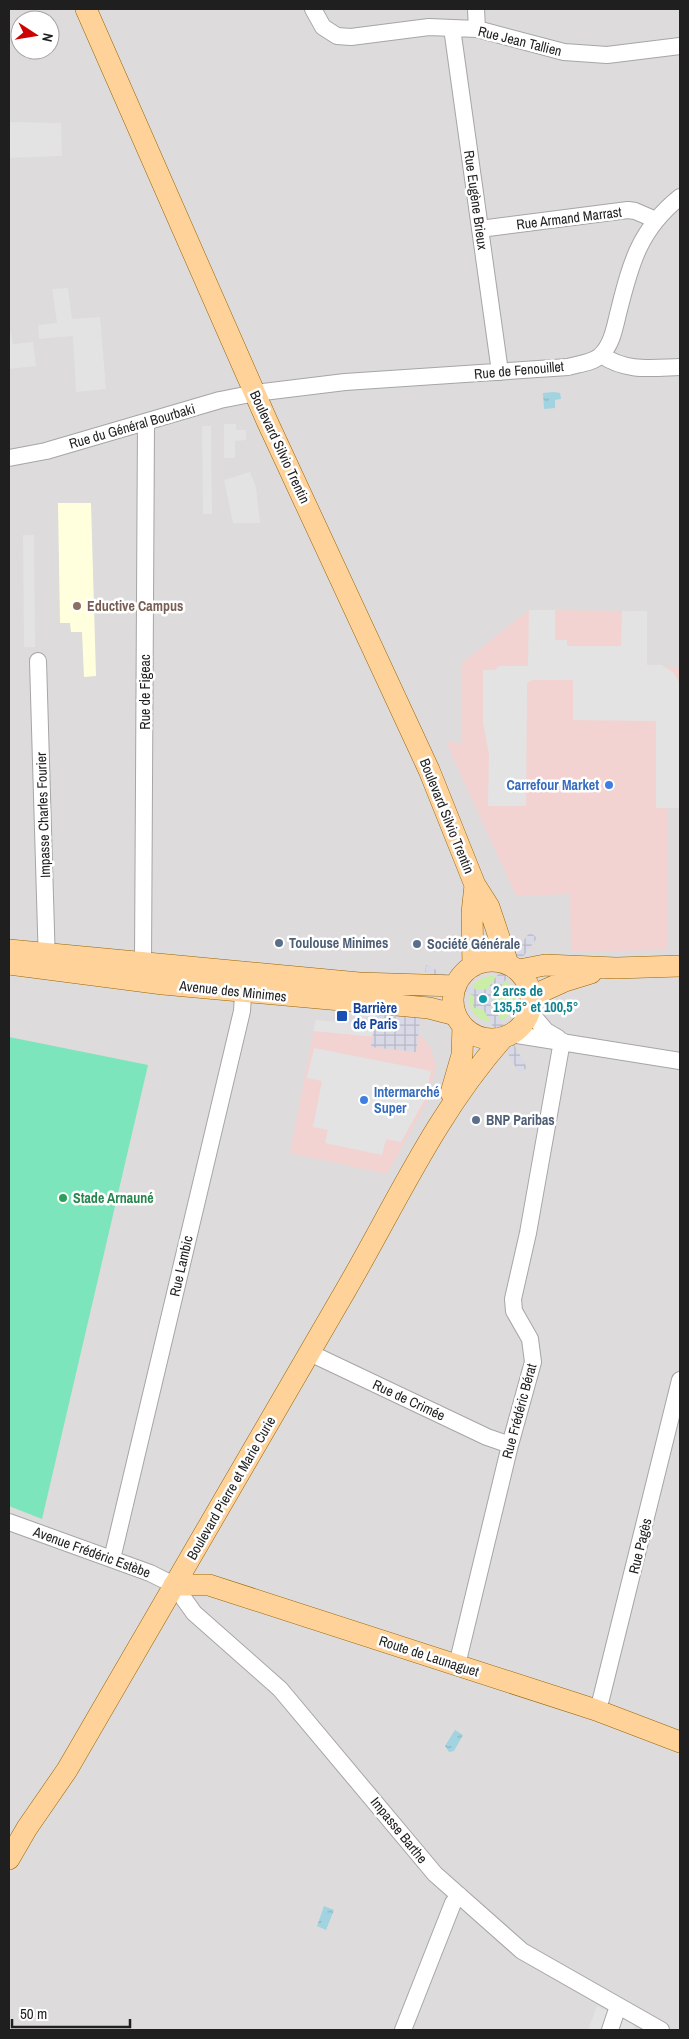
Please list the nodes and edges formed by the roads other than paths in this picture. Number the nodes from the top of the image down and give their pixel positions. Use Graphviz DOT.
graph roads {
  1 [pos="86,9"];
  2 [pos="313,9"];
  3 [pos="476,9"];
  4 [pos="452,28"];
  5 [pos="477,29"];
  6 [pos="680,46"];
  7 [pos="680,197"];
  8 [pos="656,220"];
  9 [pos="480,229"];
  10 [pos="601,355"];
  11 [pos="680,367"];
  12 [pos="500,372"];
  13 [pos="255,393"];
  14 [pos="146,422"];
  15 [pos="9,458"];
  16 [pos="38,661"];
  17 [pos="475,885"];
  18 [pos="9,950"];
  19 [pos="47,961"];
  20 [pos="143,963"];
  21 [pos="9,964"];
  22 [pos="473,966"];
  23 [pos="680,966"];
  24 [pos="513,967"];
  25 [pos="616,968"];
  26 [pos="245,983"];
  27 [pos="456,986"];
  28 [pos="531,1004"];
  29 [pos="460,1020"];
  30 [pos="506,1036"];
  31 [pos="562,1041"];
  32 [pos="680,1061"];
  33 [pos="445,1112"];
  34 [pos="310,1353"];
  35 [pos="680,1380"];
  36 [pos="510,1445"];
  37 [pos="9,1522"];
  38 [pos="112,1559"];
  39 [pos="174,1585"];
  40 [pos="457,1665"];
  41 [pos="596,1710"];
  42 [pos="680,1742"];
  43 [pos="9,1859"];
  44 [pos="459,1895"];
  45 [pos="618,2006"];
  46 [pos="403,2030"];
  47 [pos="610,2030"];
  48 [pos="661,2030"];
  1 -- 13 [label="main road, Boulevard Silvio Trentin"];
  2 -- 4 [label="street, Rue Jean Tallien"];
  3 -- 5 [label="street"];
  4 -- 5 [label="street, Rue Jean Tallien"];
  4 -- 9 [label="street, Rue Eugène Brieux"];
  5 -- 6 [label="street, Rue Jean Tallien"];
  7 -- 8 [label="street"];
  8 -- 9 [label="street, Rue Armand Marrast"];
  8 -- 10 [label="street"];
  9 -- 12 [label="street, Rue Eugène Brieux"];
  10 -- 11 [label="street"];
  10 -- 12 [label="street, Rue de Fenouillet"];
  12 -- 13 [label="street, Rue de Fenouillet"];
  13 -- 14 [label="street, Rue du Général Bourbaki"];
  13 -- 17 [label="main road, Boulevard Silvio Trentin"];
  14 -- 15 [label="street, Rue du Général Bourbaki"];
  14 -- 20 [label="street, Rue de Figeac"];
  16 -- 19 [label="street, Impasse Charles Fourier"];
  17 -- 22 [label="main road, Boulevard Silvio Trentin"];
  17 -- 24 [label="main road, Boulevard Silvio Trentin"];
  18 -- 19 [label="main road, Avenue des Minimes"];
  19 -- 20 [label="main road, Avenue des Minimes"];
  19 -- 21 [label="main road, Avenue des Minimes"];
  19 -- 26 [label="main road, Avenue des Minimes"];
  20 -- 26 [label="main road, Avenue des Minimes"];
  22 -- 24 [label="main road"];
  22 -- 27 [label="main road"];
  23 -- 25 [label="main road"];
  24 -- 25 [label="main road"];
  24 -- 28 [label="main road"];
  25 -- 28 [label="main road"];
  26 -- 27 [label="main road, Avenue des Minimes"];
  26 -- 29 [label="main road, Avenue des Minimes"];
  26 -- 38 [label="street, Rue Lambic"];
  27 -- 29 [label="main road"];
  28 -- 30 [label="main road"];
  28 -- 31 [label="street"];
  29 -- 30 [label="main road"];
  29 -- 33 [label="main road, Boulevard Pierre et Marie Curie"];
  30 -- 31 [label="street"];
  30 -- 33 [label="main road, Boulevard Pierre et Marie Curie"];
  31 -- 32 [label="street"];
  31 -- 36 [label="street, Rue Frédéric Bérat"];
  33 -- 34 [label="main road, Boulevard Pierre et Marie Curie"];
  34 -- 36 [label="street, Rue de Crimée"];
  34 -- 39 [label="main road, Boulevard Pierre et Marie Curie"];
  35 -- 41 [label="street, Rue Pagès"];
  36 -- 40 [label="street, Rue Frédéric Bérat"];
  37 -- 38 [label="street, Avenue Frédéric Estèbe"];
  38 -- 39 [label="street, Avenue Frédéric Estèbe"];
  39 -- 40 [label="main road, Route de Launaguet"];
  39 -- 43 [label="main road, Boulevard Pierre et Marie Curie"];
  39 -- 44 [label="street, Impasse Barthe"];
  40 -- 41 [label="main road, Route de Launaguet"];
  41 -- 42 [label="main road, Route de Launaguet"];
  44 -- 45 [label="street, Impasse Barthe"];
  44 -- 46 [label="street"];
  45 -- 47 [label="street"];
  45 -- 48 [label="street, Impasse Barthe"];
}
